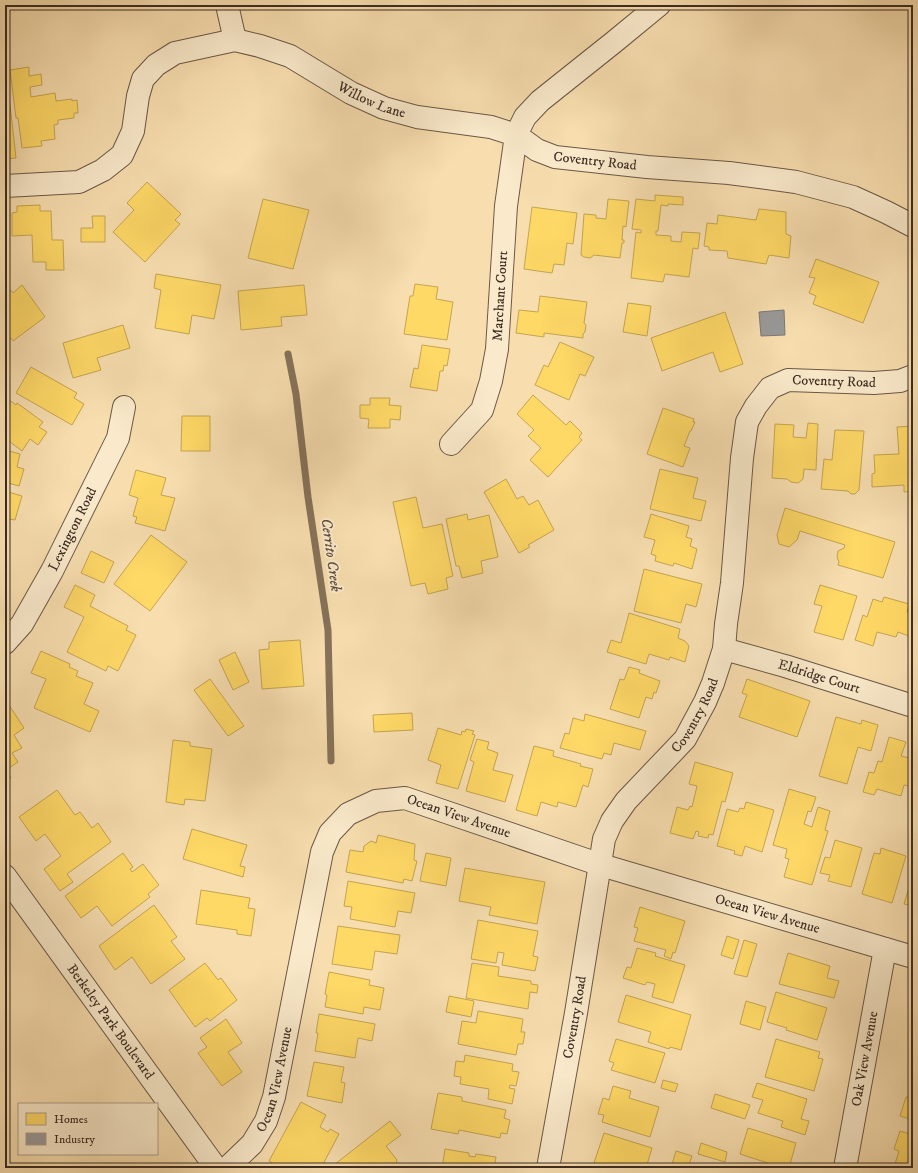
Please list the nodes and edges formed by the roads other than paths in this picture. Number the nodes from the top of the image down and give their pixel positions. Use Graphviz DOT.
graph roads {
  1 [pos="227,5"];
  2 [pos="659,5"];
  3 [pos="235,40"];
  4 [pos="516,135"];
  5 [pos="5,186"];
  6 [pos="913,226"];
  7 [pos="913,376"];
  8 [pos="124,407"];
  9 [pos="451,444"];
  10 [pos="5,643"];
  11 [pos="724,650"];
  12 [pos="913,706"];
  13 [pos="600,865"];
  14 [pos="5,876"];
  15 [pos="885,949"];
  16 [pos="913,957"];
  17 [pos="216,1168"];
  18 [pos="228,1168"];
  19 [pos="548,1168"];
  20 [pos="845,1168"];
  1 -- 3 [label="street"];
  2 -- 4 [label="street"];
  3 -- 4 [label="street, Willow Lane"];
  3 -- 5 [label="street"];
  4 -- 6 [label="street, Coventry Road"];
  4 -- 9 [label="street, Marchant Court"];
  7 -- 11 [label="street, Coventry Road"];
  8 -- 10 [label="street, Lexington Road"];
  11 -- 12 [label="street, Eldridge Court"];
  11 -- 13 [label="street, Coventry Road"];
  13 -- 15 [label="street, Ocean View Avenue"];
  13 -- 18 [label="street, Ocean View Avenue"];
  13 -- 19 [label="street, Coventry Road"];
  14 -- 17 [label="street, Berkeley Park Boulevard"];
  15 -- 16 [label="street, Ocean View Avenue"];
  15 -- 20 [label="street, Oak View Avenue"];
}
